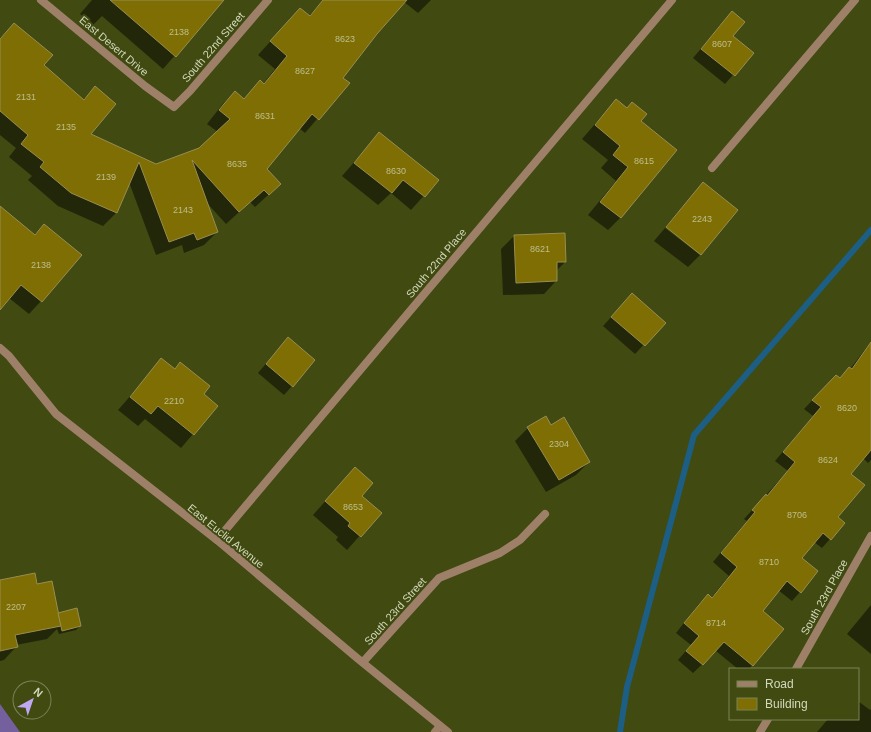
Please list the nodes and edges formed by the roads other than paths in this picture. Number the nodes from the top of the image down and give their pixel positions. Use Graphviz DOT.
graph roads {
  1 [pos="42,0"];
  2 [pos="268,0"];
  3 [pos="672,0"];
  4 [pos="855,0"];
  5 [pos="174,107"];
  6 [pos="712,168"];
  7 [pos="0,348"];
  8 [pos="545,514"];
  9 [pos="871,536"];
  10 [pos="217,540"];
  11 [pos="363,662"];
  12 [pos="797,668"];
  13 [pos="767,720"];
  14 [pos="438,729"];
  15 [pos="448,732"];
  16 [pos="760,732"];
  1 -- 5 [label="street, East Desert Drive"];
  2 -- 5 [label="street, South 22nd Street"];
  3 -- 10 [label="street, South 22nd Place"];
  4 -- 6 [label="street"];
  7 -- 10 [label="street, East Euclid Avenue"];
  8 -- 11 [label="street, South 23rd Street"];
  9 -- 12 [label="street, South 23rd Place"];
  10 -- 11 [label="street, East Euclid Avenue"];
  11 -- 14 [label="street, East Euclid Avenue"];
  13 -- 16 [label="street"];
  14 -- 15 [label="street, East Euclid Avenue"];
}
